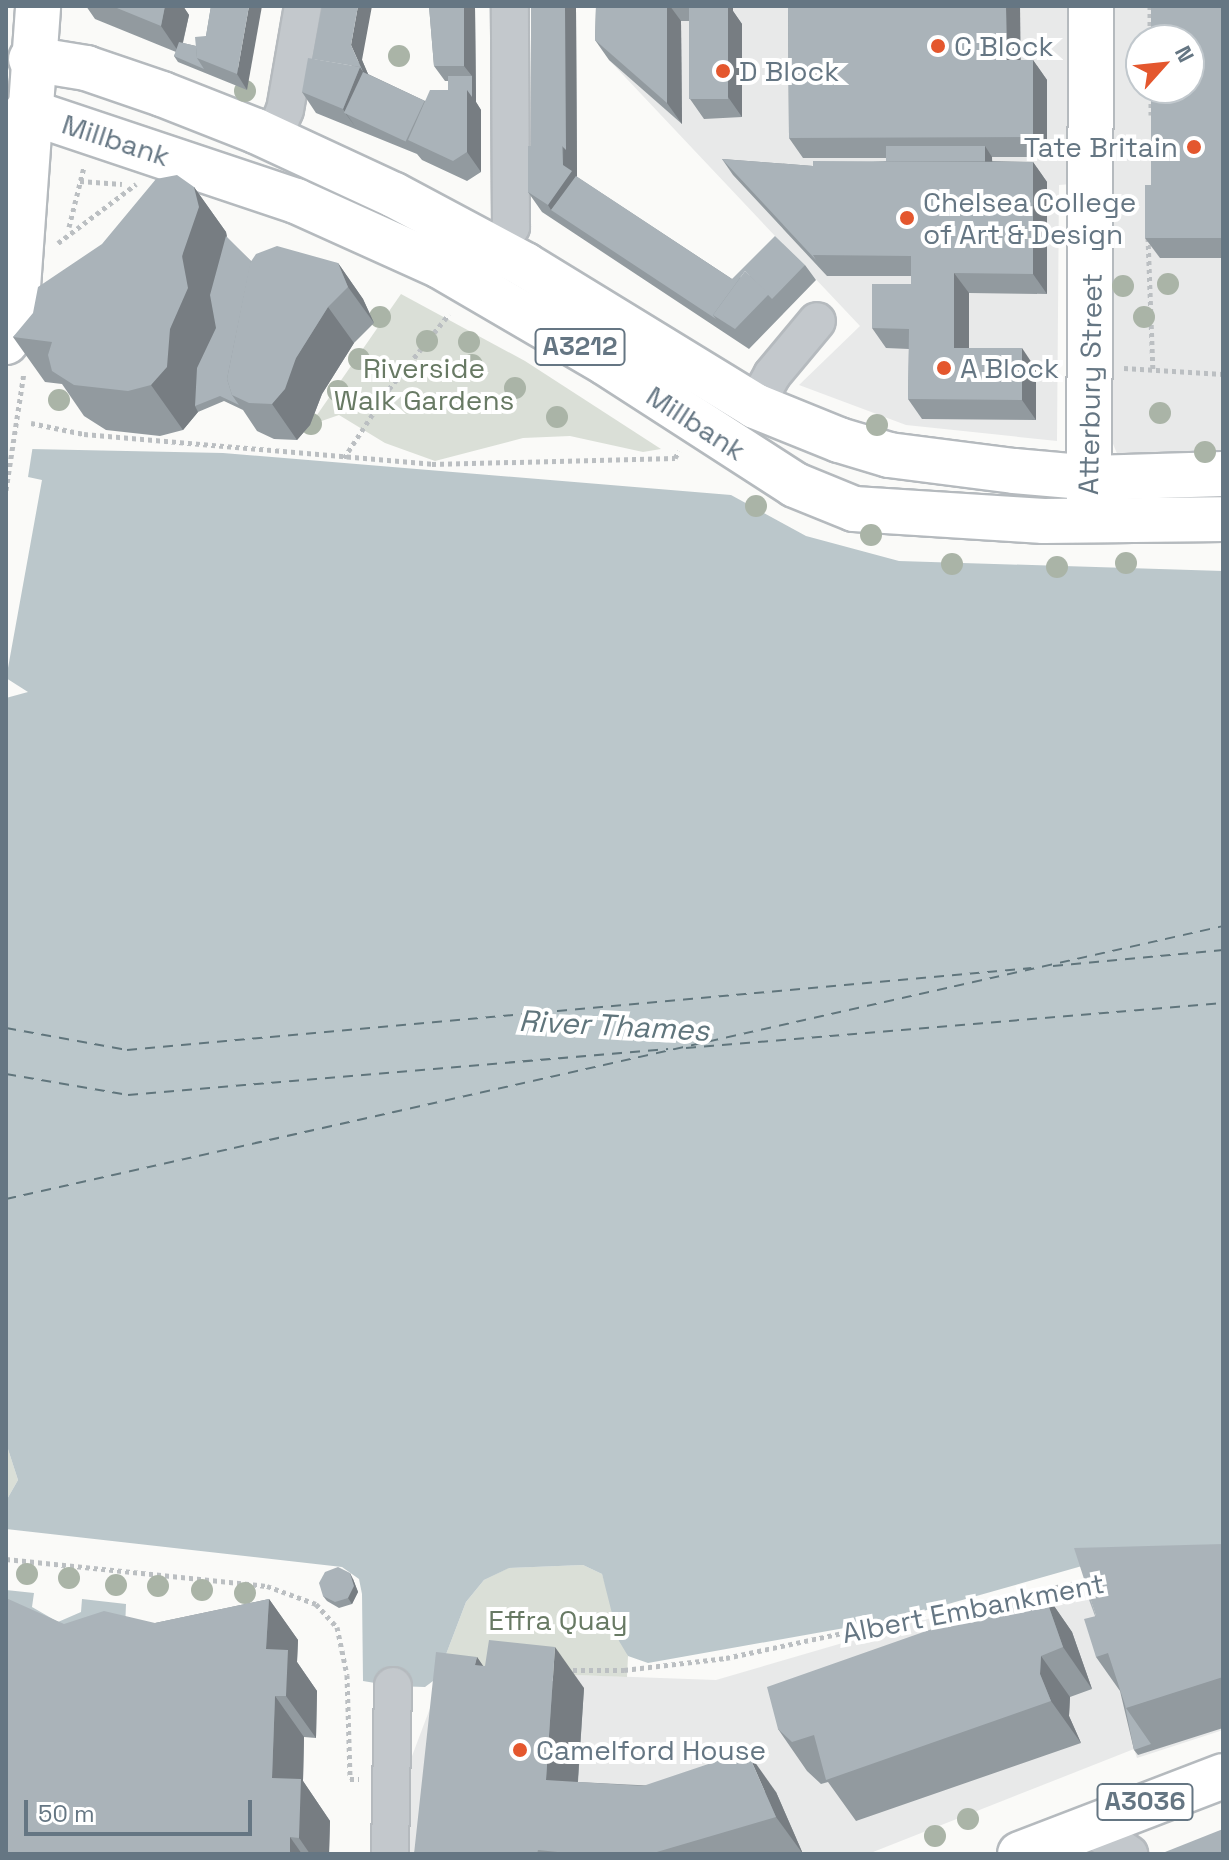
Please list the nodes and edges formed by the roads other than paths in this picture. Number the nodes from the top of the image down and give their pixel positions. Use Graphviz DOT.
graph roads {
  1 [pos="38,6"];
  2 [pos="303,6"];
  3 [pos="510,6"];
  4 [pos="1091,6"];
  5 [pos="19,55"];
  6 [pos="16,109"];
  7 [pos="273,139"];
  8 [pos="496,249"];
  9 [pos="817,321"];
  10 [pos="6,342"];
  11 [pos="755,406"];
  12 [pos="1223,474"];
  13 [pos="1092,478"];
  14 [pos="1223,519"];
  15 [pos="1088,521"];
  16 [pos="393,1686"];
  17 [pos="1223,1776"];
  18 [pos="1088,1826"];
  19 [pos="390,1854"];
  20 [pos="1020,1854"];
  21 [pos="1129,1854"];
  1 -- 5 [label="main road"];
  2 -- 7 [label="street"];
  3 -- 8 [label="street"];
  4 -- 13 [label="main road, Atterbury Street"];
  5 -- 6 [label="main road"];
  5 -- 7 [label="main road, Millbank / A3212"];
  6 -- 10 [label="main road"];
  6 -- 15 [label="main road, Millbank / A3212"];
  7 -- 8 [label="main road, Millbank / A3212"];
  8 -- 11 [label="main road, Millbank / A3212"];
  9 -- 11 [label="street, Millbank"];
  11 -- 13 [label="main road, Millbank / A3212"];
  12 -- 13 [label="main road, Millbank / A3212"];
  13 -- 15 [label="main road, Atterbury Street"];
  14 -- 15 [label="main road, Millbank / A3212"];
  16 -- 19 [label="street"];
  17 -- 18 [label="main road, A3036"];
  18 -- 20 [label="main road, A3036"];
  18 -- 21 [label="street"];
}
